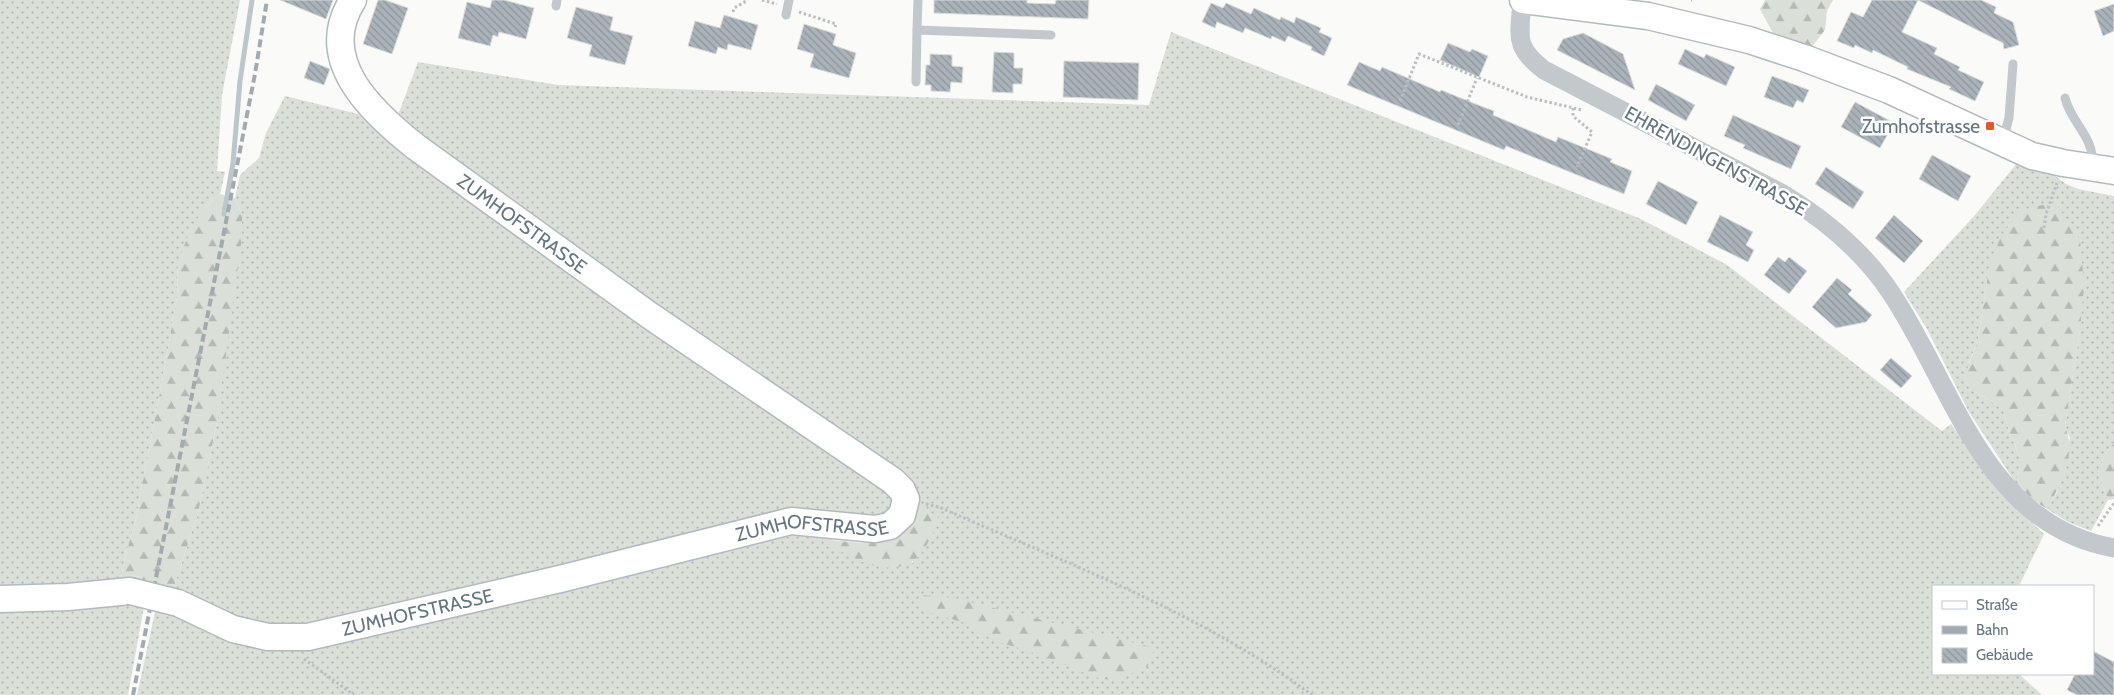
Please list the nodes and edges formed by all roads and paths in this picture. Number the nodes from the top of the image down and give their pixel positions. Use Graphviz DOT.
graph roads {
  1 [pos="353,0"];
  2 [pos="748,0"];
  3 [pos="789,0"];
  4 [pos="918,0"];
  5 [pos="1523,0"];
  6 [pos="1643,8"];
  7 [pos="733,12"];
  8 [pos="786,15"];
  9 [pos="917,30"];
  10 [pos="1051,35"];
  11 [pos="2013,64"];
  12 [pos="1477,78"];
  13 [pos="916,82"];
  14 [pos="2065,98"];
  15 [pos="1400,101"];
  16 [pos="1573,108"];
  17 [pos="1589,112"];
  18 [pos="1458,125"];
  19 [pos="2002,143"];
  20 [pos="2063,163"];
  21 [pos="1577,167"];
  22 [pos="2103,170"];
  23 [pos="2044,228"];
  24 [pos="906,500"];
  25 [pos="2114,503"];
  26 [pos="2097,527"];
  27 [pos="2114,548"];
  28 [pos="0,599"];
  29 [pos="286,638"];
  30 [pos="354,695"];
  31 [pos="1312,695"];
  1 -- 24 [label="street, ZUMHOFSTRASSE"];
  2 -- 7 [label="path"];
  3 -- 8 [label="lane"];
  4 -- 9 [label="lane"];
  5 -- 6 [label="street"];
  5 -- 27 [label="street, EHRENDINGENSTRASSE"];
  6 -- 19 [label="street"];
  9 -- 10 [label="lane"];
  9 -- 13 [label="lane"];
  11 -- 19 [label="lane"];
  12 -- 15 [label="path"];
  12 -- 16 [label="path"];
  12 -- 18 [label="path"];
  14 -- 22 [label="lane"];
  16 -- 17 [label="path"];
  16 -- 21 [label="path"];
  19 -- 20 [label="street"];
  20 -- 22 [label="street"];
  20 -- 23 [label="path"];
  24 -- 29 [label="street, ZUMHOFSTRASSE"];
  24 -- 31 [label="path"];
  25 -- 26 [label="path"];
  28 -- 29 [label="street, ZUMHOFSTRASSE, bridge"];
  29 -- 30 [label="path"];
}
